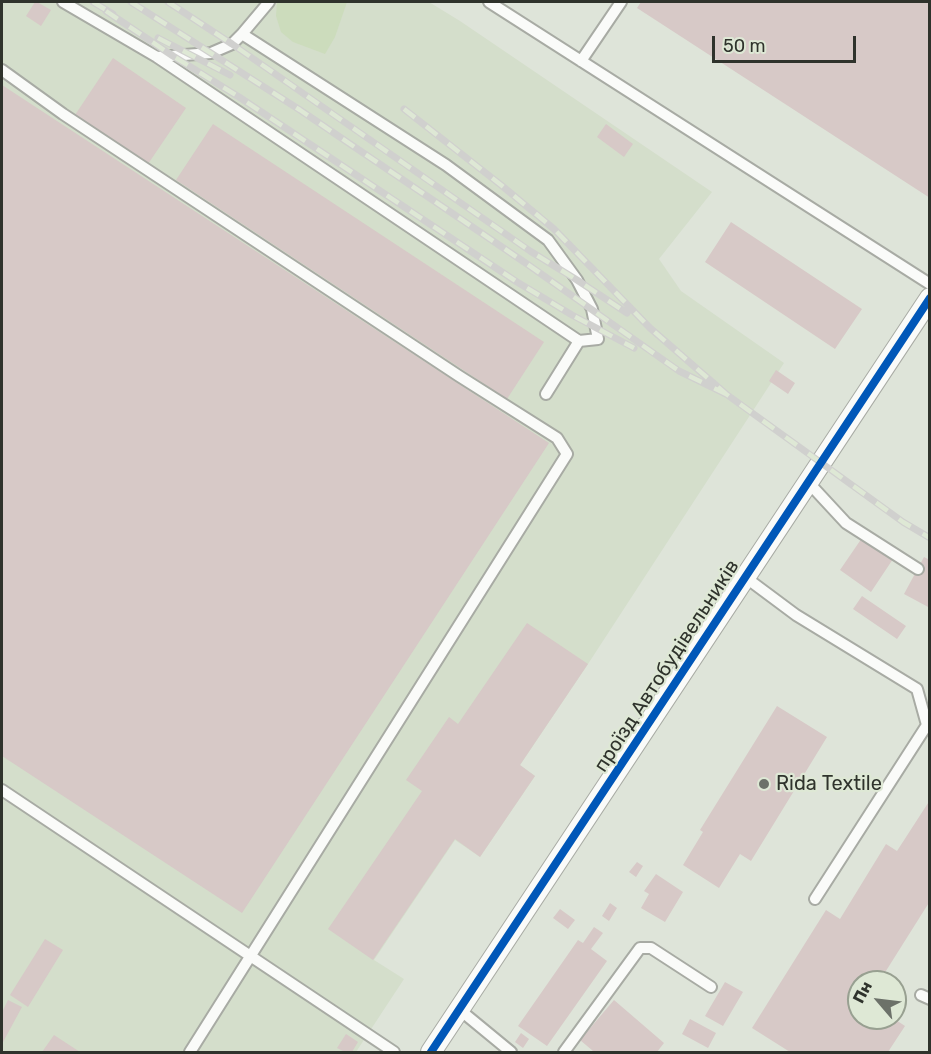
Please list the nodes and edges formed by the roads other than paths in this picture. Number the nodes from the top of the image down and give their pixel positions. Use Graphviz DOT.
graph roads {
  1 [pos="63,2"];
  2 [pos="269,2"];
  3 [pos="489,2"];
  4 [pos="621,2"];
  5 [pos="242,34"];
  6 [pos="157,57"];
  7 [pos="581,61"];
  8 [pos="2,70"];
  9 [pos="930,284"];
  10 [pos="930,298"];
  11 [pos="579,341"];
  12 [pos="546,394"];
  13 [pos="808,482"];
  14 [pos="918,569"];
  15 [pos="745,578"];
  16 [pos="2,790"];
  17 [pos="815,899"];
  18 [pos="251,956"];
  19 [pos="711,987"];
  20 [pos="460,1010"];
  21 [pos="190,1053"];
  22 [pos="394,1053"];
  23 [pos="431,1053"];
  24 [pos="511,1053"];
  25 [pos="564,1053"];
  1 -- 6 [label="lane"];
  2 -- 5 [label="lane"];
  3 -- 7 [label="lane"];
  4 -- 7 [label="lane"];
  5 -- 6 [label="lane"];
  5 -- 11 [label="lane"];
  6 -- 11 [label="lane"];
  7 -- 9 [label="lane"];
  8 -- 18 [label="lane"];
  10 -- 13 [label="street, проїзд Автобудівельників"];
  11 -- 12 [label="lane"];
  13 -- 14 [label="lane"];
  13 -- 15 [label="street, проїзд Автобудівельників"];
  15 -- 17 [label="lane"];
  15 -- 20 [label="street, проїзд Автобудівельників"];
  16 -- 18 [label="lane"];
  18 -- 21 [label="lane"];
  18 -- 22 [label="lane"];
  19 -- 25 [label="lane"];
  20 -- 23 [label="street, проїзд Автобудівельників"];
  20 -- 24 [label="lane"];
}
